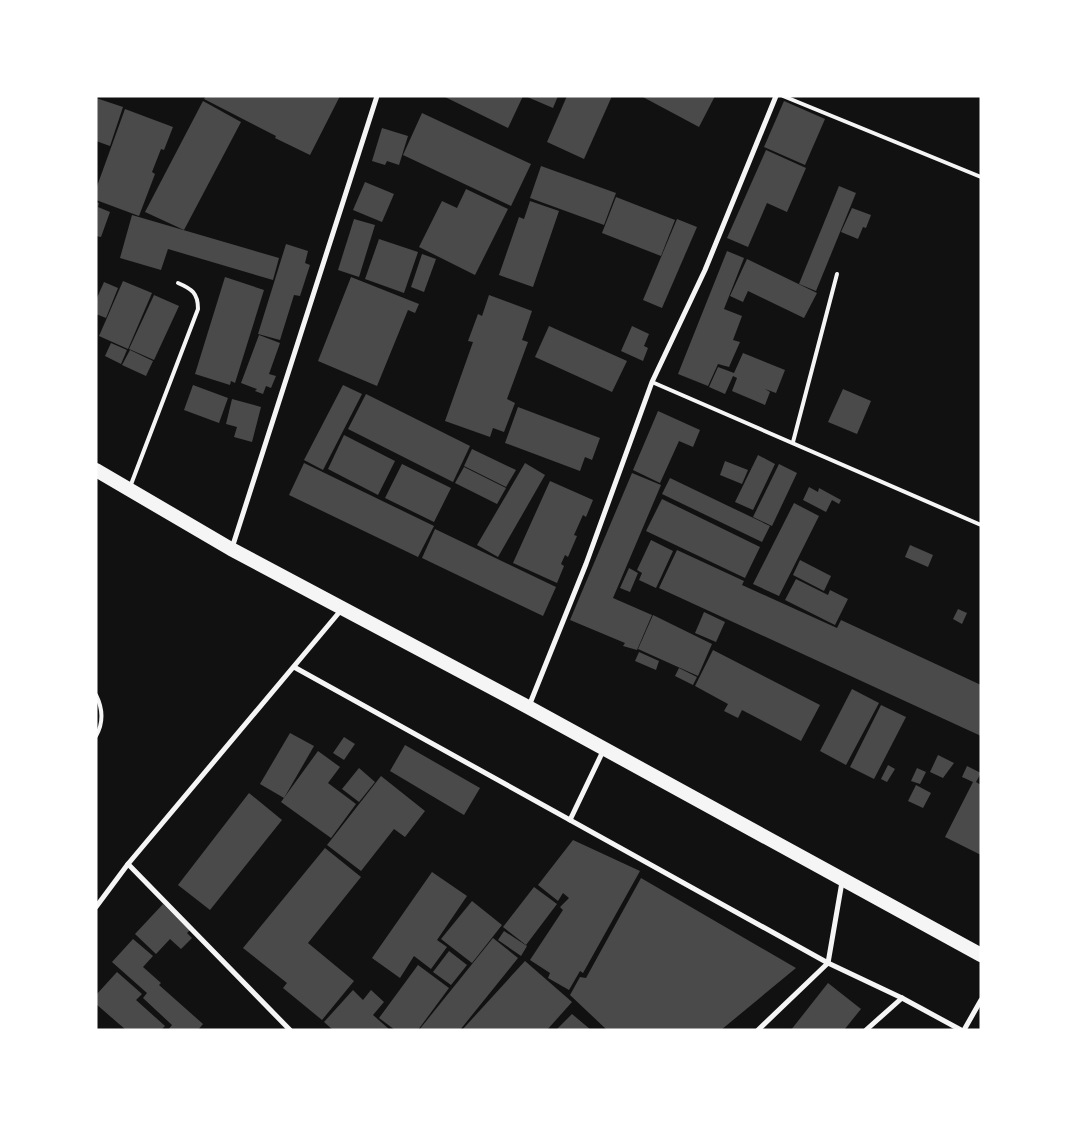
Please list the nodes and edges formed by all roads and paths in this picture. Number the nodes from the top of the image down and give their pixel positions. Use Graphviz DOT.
graph roads {
  1 [pos="376,96"];
  2 [pos="776,96"];
  3 [pos="784,96"];
  4 [pos="981,177"];
  5 [pos="837,274"];
  6 [pos="178,283"];
  7 [pos="652,382"];
  8 [pos="793,442"];
  9 [pos="96,470"];
  10 [pos="129,489"];
  11 [pos="981,525"];
  12 [pos="231,549"];
  13 [pos="344,607"];
  14 [pos="294,667"];
  15 [pos="96,695"];
  16 [pos="528,707"];
  17 [pos="96,736"];
  18 [pos="604,748"];
  19 [pos="570,820"];
  20 [pos="128,864"];
  21 [pos="843,879"];
  22 [pos="97,906"];
  23 [pos="981,955"];
  24 [pos="828,963"];
  25 [pos="902,998"];
  26 [pos="981,1000"];
  27 [pos="290,1030"];
  28 [pos="758,1030"];
  29 [pos="866,1030"];
  30 [pos="962,1030"];
  1 -- 12 [label="street"];
  2 -- 7 [label="street"];
  3 -- 4 [label="lane"];
  5 -- 8 [label="lane"];
  6 -- 10 [label="lane"];
  7 -- 8 [label="lane"];
  7 -- 16 [label="street"];
  8 -- 11 [label="lane"];
  9 -- 10 [label="highway"];
  10 -- 12 [label="highway"];
  12 -- 13 [label="highway"];
  13 -- 14 [label="street"];
  13 -- 16 [label="highway"];
  14 -- 19 [label="street"];
  14 -- 20 [label="street"];
  15 -- 17 [label="lane"];
  16 -- 18 [label="highway"];
  18 -- 19 [label="street"];
  18 -- 21 [label="highway"];
  19 -- 24 [label="street"];
  20 -- 22 [label="street"];
  20 -- 27 [label="street"];
  21 -- 23 [label="highway"];
  21 -- 24 [label="street"];
  24 -- 25 [label="street"];
  24 -- 28 [label="street"];
  25 -- 29 [label="street"];
  25 -- 30 [label="street"];
  26 -- 30 [label="street"];
}
